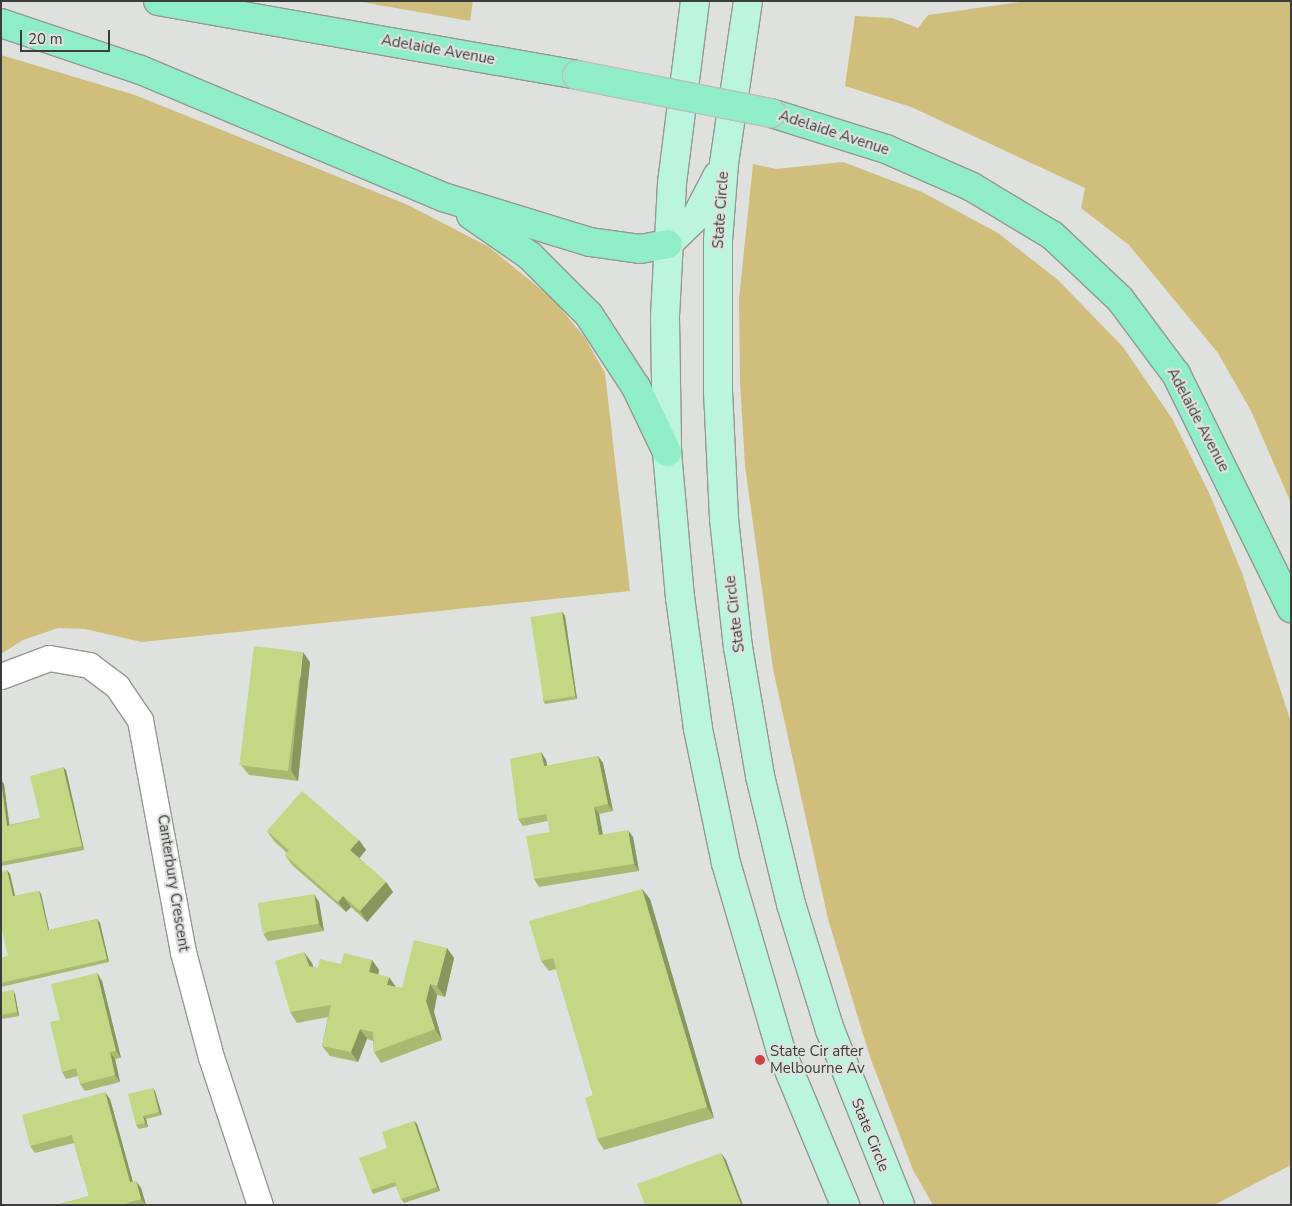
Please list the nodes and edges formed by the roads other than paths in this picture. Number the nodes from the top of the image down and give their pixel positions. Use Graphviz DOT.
graph roads {
  1 [pos="158,1"];
  2 [pos="696,1"];
  3 [pos="748,1"];
  4 [pos="1,22"];
  5 [pos="724,163"];
  6 [pos="444,197"];
  7 [pos="668,244"];
  8 [pos="667,452"];
  9 [pos="1291,608"];
  10 [pos="1,676"];
  11 [pos="260,1205"];
  12 [pos="845,1205"];
  13 [pos="900,1205"];
  1 -- 9 [label="highway, Adelaide Avenue, bridge"];
  2 -- 7 [label="main road"];
  3 -- 5 [label="main road, State Circle"];
  4 -- 6 [label="highway"];
  5 -- 7 [label="main road"];
  5 -- 13 [label="main road, State Circle"];
  6 -- 7 [label="highway"];
  6 -- 8 [label="highway"];
  7 -- 8 [label="main road"];
  8 -- 12 [label="main road"];
  10 -- 11 [label="street, Canterbury Crescent"];
}
